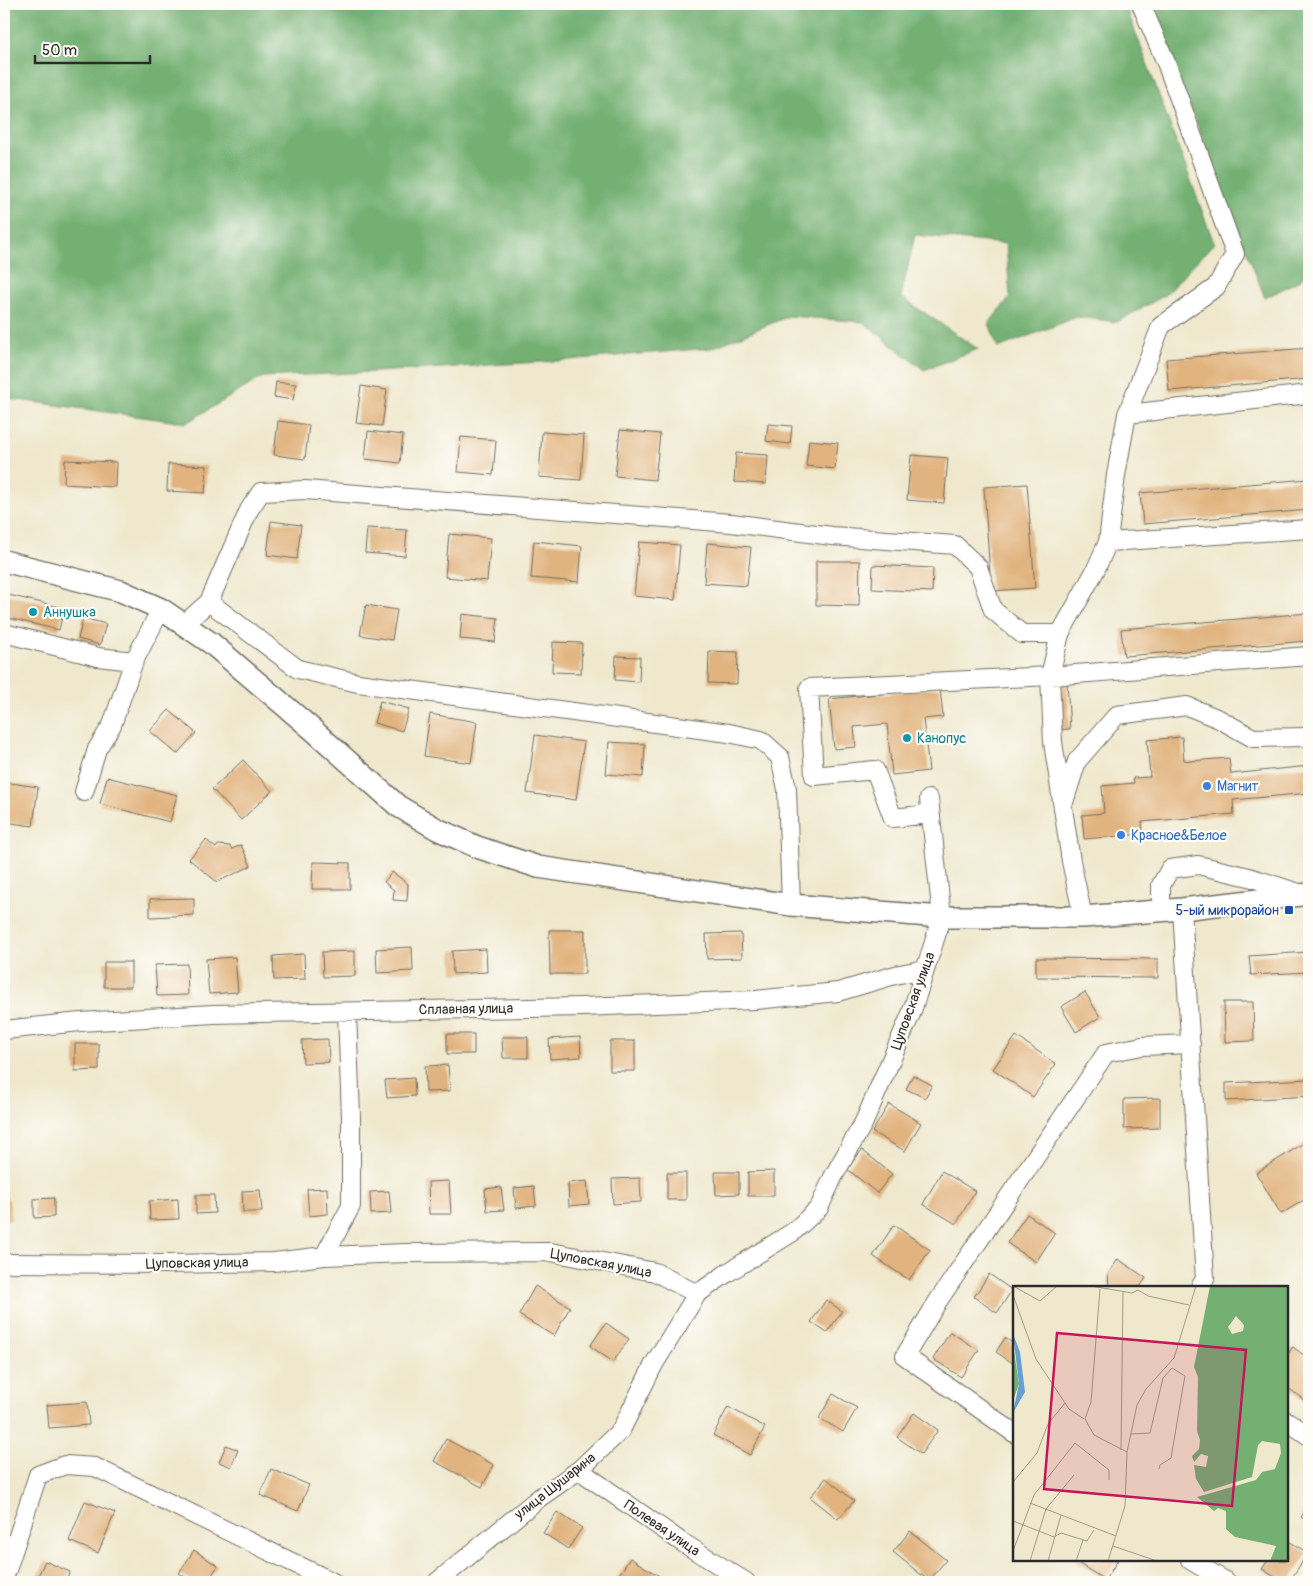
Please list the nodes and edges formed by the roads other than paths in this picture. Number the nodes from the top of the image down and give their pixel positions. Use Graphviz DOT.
graph roads {
  1 [pos="1141,4"];
  2 [pos="1309,394"];
  3 [pos="1127,414"];
  4 [pos="1309,529"];
  5 [pos="1108,542"];
  6 [pos="4,561"];
  7 [pos="209,602"];
  8 [pos="161,609"];
  9 [pos="184,624"];
  10 [pos="4,633"];
  11 [pos="1060,634"];
  12 [pos="1309,656"];
  13 [pos="134,661"];
  14 [pos="1050,676"];
  15 [pos="1309,737"];
  16 [pos="84,792"];
  17 [pos="1062,807"];
  18 [pos="1306,894"];
  19 [pos="791,905"];
  20 [pos="1182,908"];
  21 [pos="1161,910"];
  22 [pos="942,917"];
  23 [pos="1084,917"];
  24 [pos="926,969"];
  25 [pos="347,1012"];
  26 [pos="4,1030"];
  27 [pos="1191,1044"];
  28 [pos="324,1256"];
  29 [pos="4,1263"];
  30 [pos="1201,1286"];
  31 [pos="697,1294"];
  32 [pos="1288,1422"];
  33 [pos="1013,1432"];
  34 [pos="1309,1436"];
  35 [pos="579,1470"];
  36 [pos="1192,1561"];
  37 [pos="457,1574"];
  38 [pos="4,1579"];
  39 [pos="333,1582"];
  40 [pos="437,1582"];
  41 [pos="746,1582"];
  42 [pos="1227,1582"];
  1 -- 3 [label="street"];
  2 -- 3 [label="street"];
  3 -- 5 [label="street"];
  4 -- 5 [label="street"];
  5 -- 11 [label="street"];
  6 -- 8 [label="main road"];
  7 -- 9 [label="street"];
  7 -- 11 [label="street"];
  7 -- 19 [label="street"];
  8 -- 9 [label="main road"];
  8 -- 13 [label="street"];
  9 -- 19 [label="main road"];
  10 -- 13 [label="street"];
  11 -- 14 [label="street"];
  12 -- 14 [label="street"];
  13 -- 16 [label="street"];
  14 -- 17 [label="street"];
  14 -- 22 [label="street"];
  15 -- 17 [label="street"];
  17 -- 23 [label="street"];
  18 -- 20 [label="main road"];
  18 -- 21 [label="street"];
  19 -- 22 [label="main road"];
  20 -- 21 [label="main road"];
  20 -- 27 [label="street"];
  21 -- 23 [label="main road"];
  22 -- 23 [label="main road"];
  22 -- 24 [label="street, Цуповская улица"];
  24 -- 25 [label="street, Сплавная улица"];
  24 -- 31 [label="street, Цуповская улица"];
  25 -- 26 [label="street, Сплавная улица"];
  25 -- 28 [label="street"];
  27 -- 30 [label="street"];
  27 -- 33 [label="street"];
  28 -- 29 [label="street, Цуповская улица"];
  28 -- 31 [label="street, Цуповская улица"];
  31 -- 35 [label="street, улица Шушарина"];
  32 -- 34 [label="street"];
  35 -- 37 [label="street, улица Шушарина"];
  35 -- 41 [label="street, Полевая улица"];
  36 -- 42 [label="street"];
  37 -- 40 [label="street, улица Шушарина"];
  38 -- 39 [label="street"];
}
